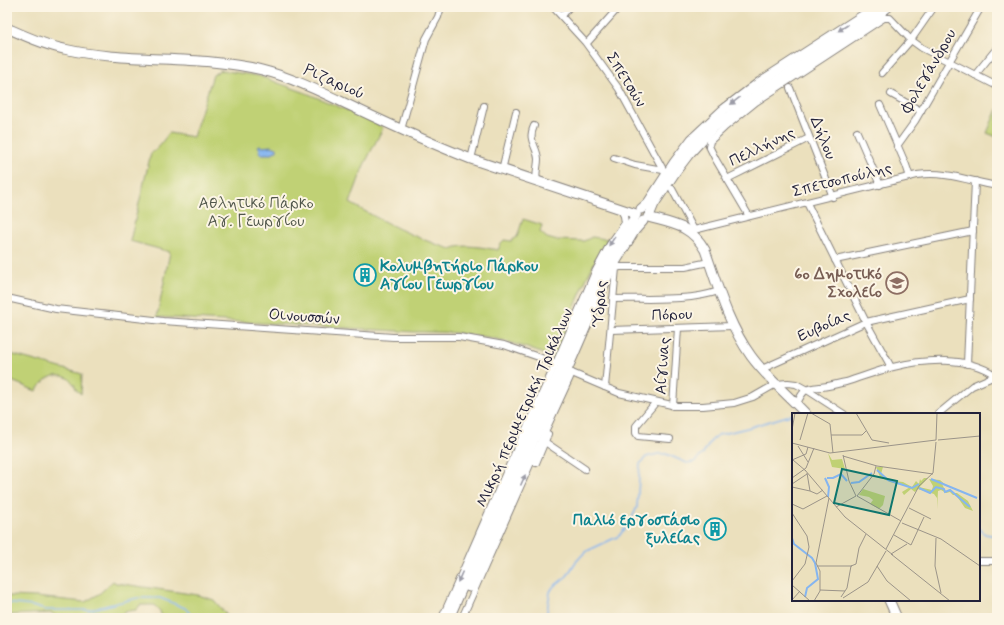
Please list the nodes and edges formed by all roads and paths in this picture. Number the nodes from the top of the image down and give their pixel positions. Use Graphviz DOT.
graph roads {
  1 [pos="441,7"];
  2 [pos="553,7"];
  3 [pos="570,7"];
  4 [pos="619,7"];
  5 [pos="876,7"];
  6 [pos="888,7"];
  7 [pos="934,7"];
  8 [pos="981,7"];
  9 [pos="562,16"];
  10 [pos="7,28"];
  11 [pos="911,40"];
  12 [pos="586,44"];
  13 [pos="997,48"];
  14 [pos="949,62"];
  15 [pos="882,73"];
  16 [pos="974,76"];
  17 [pos="997,86"];
  18 [pos="790,88"];
  19 [pos="891,94"];
  20 [pos="484,106"];
  21 [pos="880,106"];
  22 [pos="921,111"];
  23 [pos="516,112"];
  24 [pos="534,126"];
  25 [pos="401,130"];
  26 [pos="857,132"];
  27 [pos="809,138"];
  28 [pos="897,146"];
  29 [pos="614,158"];
  30 [pos="471,159"];
  31 [pos="502,170"];
  32 [pos="664,172"];
  33 [pos="910,177"];
  34 [pos="727,179"];
  35 [pos="537,181"];
  36 [pos="975,181"];
  37 [pos="880,185"];
  38 [pos="997,186"];
  39 [pos="672,189"];
  40 [pos="833,197"];
  41 [pos="807,203"];
  42 [pos="620,208"];
  43 [pos="642,215"];
  44 [pos="749,216"];
  45 [pos="973,231"];
  46 [pos="694,232"];
  47 [pos="835,260"];
  48 [pos="709,262"];
  49 [pos="719,291"];
  50 [pos="7,298"];
  51 [pos="613,299"];
  52 [pos="970,299"];
  53 [pos="866,322"];
  54 [pos="733,326"];
  55 [pos="678,328"];
  56 [pos="611,330"];
  57 [pos="556,363"];
  58 [pos="967,364"];
  59 [pos="891,367"];
  60 [pos="762,369"];
  61 [pos="571,372"];
  62 [pos="996,375"];
  63 [pos="776,384"];
  64 [pos="605,387"];
  65 [pos="807,390"];
  66 [pos="656,402"];
  67 [pos="798,404"];
  68 [pos="673,406"];
  69 [pos="805,413"];
  70 [pos="842,413"];
  71 [pos="939,413"];
  72 [pos="670,439"];
  73 [pos="545,442"];
  74 [pos="536,463"];
  75 [pos="586,469"];
  76 [pos="980,561"];
  77 [pos="997,561"];
  78 [pos="891,602"];
  79 [pos="442,618"];
  80 [pos="449,618"];
  81 [pos="456,618"];
  82 [pos="462,618"];
  83 [pos="897,618"];
  1 -- 25 [label="street"];
  2 -- 9 [label="street, Σπετσών"];
  3 -- 9 [label="street"];
  4 -- 12 [label="street"];
  5 -- 32 [label="main road, Μικρή περιμετρική Τρικάλων, one-way"];
  6 -- 43 [label="main road, Μικρή περιμετρική Τρικάλων"];
  7 -- 11 [label="street"];
  8 -- 14 [label="street, Φολεγάνδρου"];
  9 -- 12 [label="street, Σπετσών"];
  10 -- 25 [label="main road, Ριζαριού"];
  11 -- 14 [label="street"];
  11 -- 15 [label="street"];
  11 -- 34 [label="street"];
  12 -- 32 [label="street, Σπετσών"];
  13 -- 16 [label="street"];
  14 -- 16 [label="street"];
  14 -- 22 [label="street, Φολεγάνδρου"];
  16 -- 17 [label="street"];
  18 -- 27 [label="street, Δήλου"];
  19 -- 22 [label="street"];
  20 -- 30 [label="street"];
  21 -- 28 [label="street"];
  22 -- 28 [label="street, Φολεγάνδρου"];
  23 -- 31 [label="street"];
  24 -- 35 [label="street"];
  25 -- 30 [label="main road, Ριζαριού"];
  26 -- 37 [label="street"];
  27 -- 34 [label="street, Πελλήνης"];
  27 -- 40 [label="street, Δήλου"];
  28 -- 33 [label="street"];
  29 -- 32 [label="street"];
  30 -- 31 [label="main road, Ριζαριού"];
  31 -- 35 [label="main road, Ριζαριού"];
  32 -- 43 [label="main road, Μικρή περιμετρική Τρικάλων"];
  33 -- 36 [label="street, Σπετσοπούλης"];
  33 -- 37 [label="street, Σπετσοπούλης"];
  34 -- 44 [label="street"];
  35 -- 42 [label="main road, Ριζαριού"];
  36 -- 38 [label="street, Σπετσοπούλης"];
  36 -- 45 [label="street"];
  37 -- 40 [label="street, Σπετσοπούλης"];
  39 -- 46 [label="street"];
  40 -- 41 [label="street, Σπετσοπούλης"];
  41 -- 44 [label="street, Σπετσοπούλης"];
  41 -- 47 [label="street"];
  42 -- 43 [label="main road, Ριζαριού"];
  42 -- 57 [label="street, one-way"];
  43 -- 46 [label="main road, Ριζαριού"];
  43 -- 61 [label="main road, Μικρή περιμετρική Τρικάλων"];
  43 -- 80 [label="main road, Μικρή περιμετρική Τρικάλων"];
  44 -- 46 [label="street, Σπετσοπούλης"];
  45 -- 47 [label="street"];
  45 -- 52 [label="street"];
  46 -- 48 [label="main road"];
  47 -- 53 [label="street"];
  48 -- 49 [label="main road"];
  48 -- 51 [label="street, Ύδρας"];
  49 -- 51 [label="street"];
  49 -- 54 [label="main road"];
  50 -- 57 [label="street, Οινουσσών"];
  51 -- 56 [label="street, Ύδρας"];
  52 -- 53 [label="street, Ευβοίας"];
  52 -- 58 [label="street"];
  53 -- 59 [label="street"];
  53 -- 60 [label="street, Ευβοίας"];
  54 -- 55 [label="street, Πόρου"];
  54 -- 60 [label="main road"];
  55 -- 56 [label="street, Πόρου"];
  55 -- 68 [label="street, Αίγινας"];
  56 -- 64 [label="street, Ύδρας"];
  57 -- 79 [label="street, one-way"];
  58 -- 59 [label="street"];
  58 -- 62 [label="street"];
  59 -- 65 [label="street"];
  60 -- 63 [label="main road"];
  61 -- 64 [label="street"];
  61 -- 73 [label="street"];
  61 -- 81 [label="main road, Μικρή περιμετρική Τρικάλων"];
  82 -- 61 [label="street, one-way"];
  62 -- 71 [label="street"];
  63 -- 65 [label="street"];
  63 -- 67 [label="main road"];
  63 -- 68 [label="street"];
  64 -- 66 [label="street"];
  65 -- 67 [label="street"];
  65 -- 70 [label="street"];
  66 -- 68 [label="street"];
  66 -- 72 [label="street"];
  67 -- 69 [label="main road"];
  73 -- 74 [label="street"];
  73 -- 75 [label="street"];
  76 -- 77 [label="street"];
  78 -- 83 [label="main road"];
}
